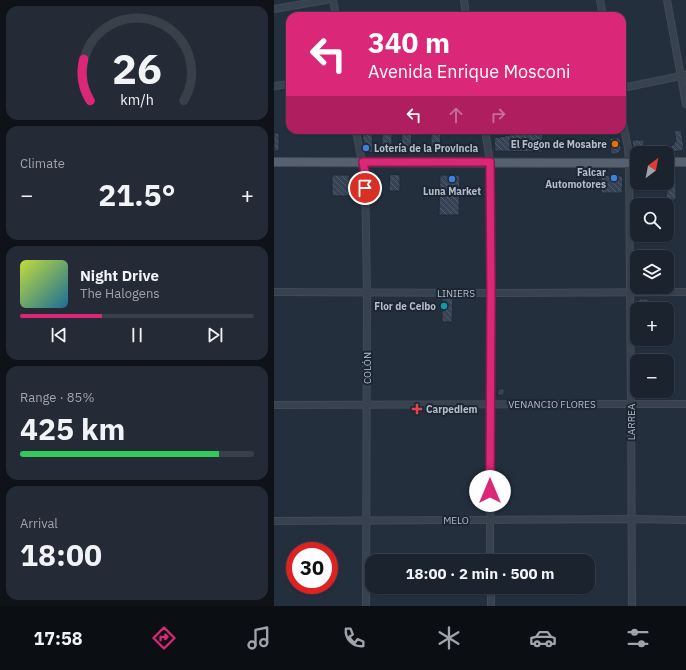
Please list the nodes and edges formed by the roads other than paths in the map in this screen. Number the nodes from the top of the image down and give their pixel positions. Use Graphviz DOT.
graph roads {
  1 [pos="326,0"];
  2 [pos="333,0"];
  3 [pos="464,0"];
  4 [pos="600,0"];
  5 [pos="666,0"];
  6 [pos="274,9"];
  7 [pos="335,12"];
  8 [pos="466,12"];
  9 [pos="602,12"];
  10 [pos="684,76"];
  11 [pos="286,84"];
  12 [pos="274,86"];
  13 [pos="626,87"];
  14 [pos="686,104"];
  15 [pos="357,134"];
  16 [pos="486,134"];
  17 [pos="625,134"];
  18 [pos="630,154"];
  19 [pos="274,162"];
  20 [pos="363,162"];
  21 [pos="490,162"];
  22 [pos="630,162"];
  23 [pos="674,162"];
  24 [pos="686,162"];
  25 [pos="633,190"];
  26 [pos="632,250"];
  27 [pos="274,292"];
  28 [pos="674,292"];
  29 [pos="686,292"];
  30 [pos="367,293"];
  31 [pos="491,293"];
  32 [pos="630,293"];
  33 [pos="631,294"];
  34 [pos="367,404"];
  35 [pos="490,404"];
  36 [pos="631,404"];
  37 [pos="686,404"];
  38 [pos="274,405"];
  39 [pos="632,519"];
  40 [pos="366,520"];
  41 [pos="490,520"];
  42 [pos="686,520"];
  43 [pos="274,521"];
  44 [pos="490,554"];
  45 [pos="491,594"];
  46 [pos="366,606"];
  47 [pos="491,606"];
  48 [pos="632,606"];
  1 -- 6 [label="street"];
  2 -- 7 [label="street"];
  3 -- 8 [label="street"];
  4 -- 9 [label="street"];
  5 -- 10 [label="street"];
  10 -- 13 [label="street"];
  10 -- 14 [label="street"];
  11 -- 12 [label="street"];
  15 -- 20 [label="street, COLÓN"];
  16 -- 21 [label="street"];
  17 -- 18 [label="street, LARREA"];
  19 -- 20 [label="main road"];
  20 -- 21 [label="main road"];
  20 -- 30 [label="street, COLÓN"];
  21 -- 22 [label="main road"];
  21 -- 31 [label="street"];
  23 -- 24 [label="main road"];
  25 -- 26 [label="street, LARREA"];
  27 -- 30 [label="street, LINIERS"];
  28 -- 29 [label="street, LINIERS"];
  30 -- 31 [label="street, LINIERS"];
  30 -- 34 [label="street, COLÓN"];
  31 -- 32 [label="street, LINIERS"];
  31 -- 35 [label="street"];
  33 -- 36 [label="street, LARREA"];
  34 -- 35 [label="street, VENANCIO FLORES"];
  34 -- 38 [label="street, VENANCIO FLORES"];
  34 -- 40 [label="street, COLÓN"];
  35 -- 36 [label="street, VENANCIO FLORES"];
  35 -- 41 [label="street"];
  36 -- 37 [label="street, VENANCIO FLORES"];
  36 -- 39 [label="street, LARREA"];
  39 -- 41 [label="street, MELO"];
  39 -- 42 [label="street, MELO"];
  39 -- 48 [label="street, LARREA"];
  40 -- 41 [label="street, MELO"];
  40 -- 43 [label="street, MELO"];
  40 -- 46 [label="street, COLÓN"];
  41 -- 44 [label="street"];
  45 -- 47 [label="street"];
}
